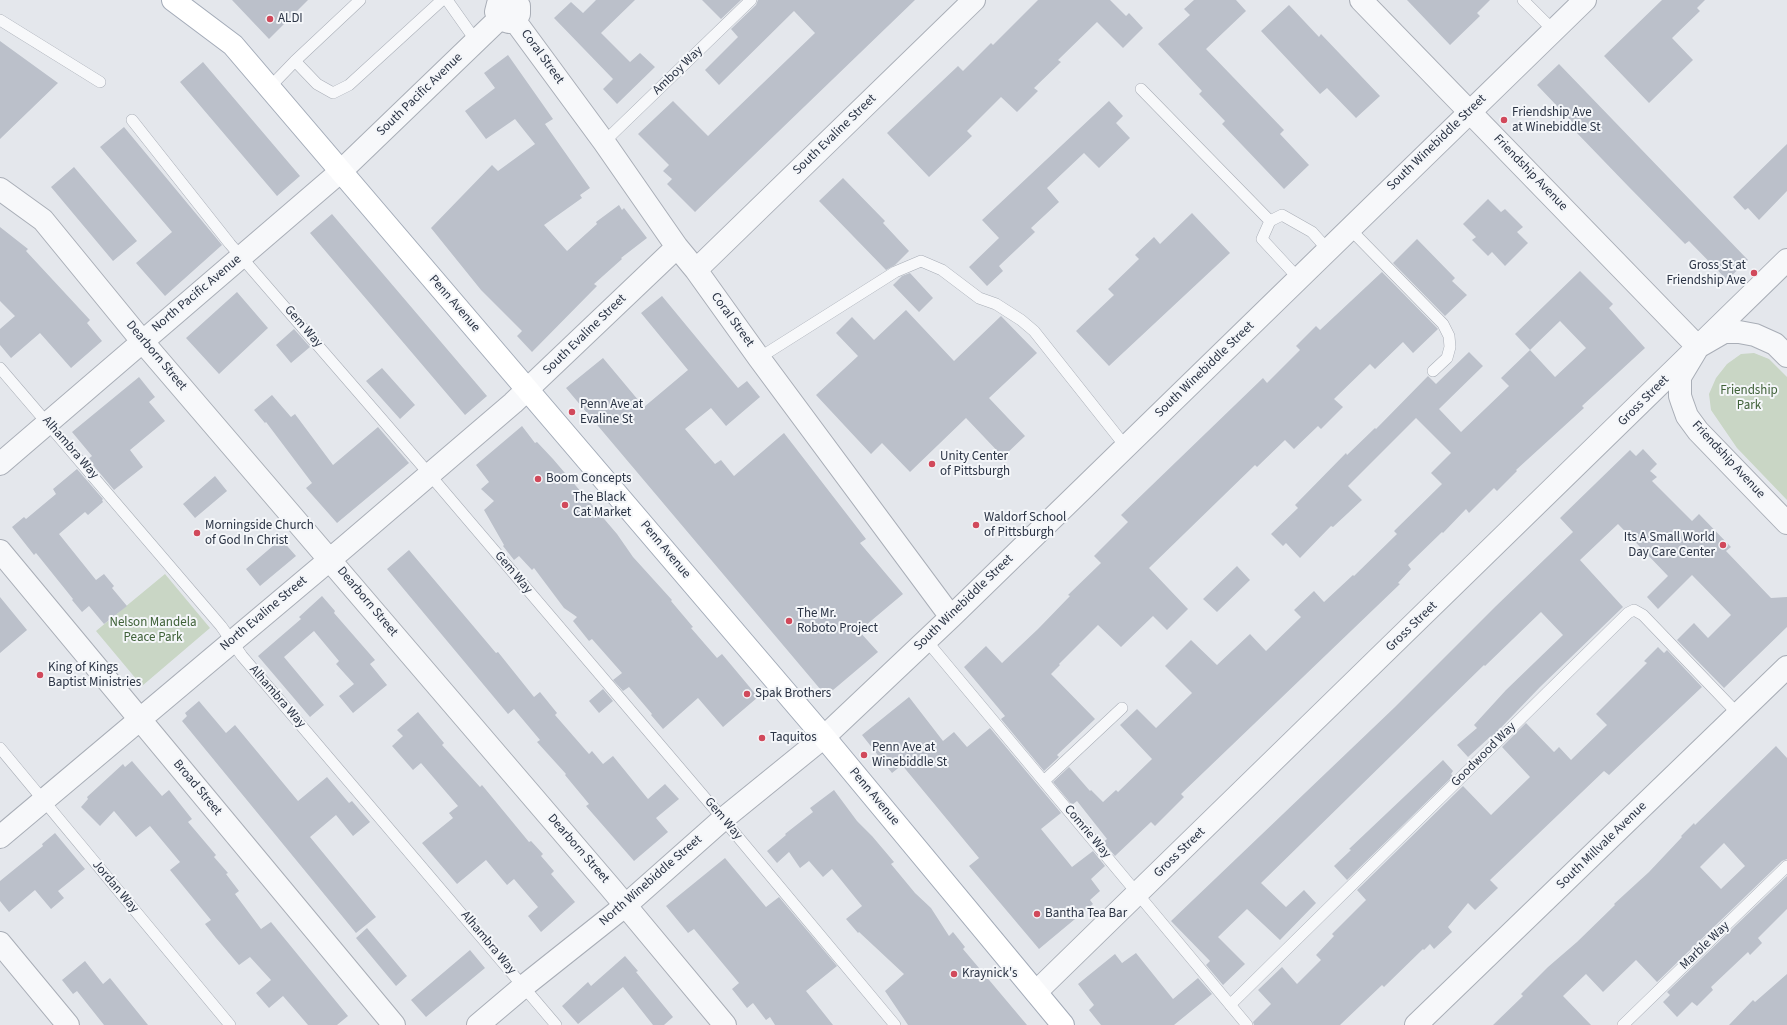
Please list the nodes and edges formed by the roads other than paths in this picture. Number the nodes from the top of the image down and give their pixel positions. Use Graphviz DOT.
graph roads {
  1 [pos="173,0"];
  2 [pos="360,0"];
  3 [pos="442,0"];
  4 [pos="447,0"];
  5 [pos="751,0"];
  6 [pos="974,0"];
  7 [pos="1361,0"];
  8 [pos="1522,0"];
  9 [pos="1585,0"];
  10 [pos="508,5"];
  11 [pos="0,20"];
  12 [pos="1554,31"];
  13 [pos="476,41"];
  14 [pos="295,61"];
  15 [pos="100,82"];
  16 [pos="269,88"];
  17 [pos="1141,89"];
  18 [pos="1469,111"];
  19 [pos="132,120"];
  20 [pos="604,142"];
  21 [pos="340,172"];
  22 [pos="0,189"];
  23 [pos="1270,221"];
  24 [pos="1350,229"];
  25 [pos="677,247"];
  26 [pos="1328,250"];
  27 [pos="242,257"];
  28 [pos="1787,260"];
  29 [pos="696,270"];
  30 [pos="1299,279"];
  31 [pos="142,341"];
  32 [pos="1698,347"];
  33 [pos="1787,356"];
  34 [pos="759,358"];
  35 [pos="0,368"];
  36 [pos="1433,371"];
  37 [pos="528,390"];
  38 [pos="49,423"];
  39 [pos="1126,447"];
  40 [pos="0,464"];
  41 [pos="430,475"];
  42 [pos="1787,523"];
  43 [pos="0,551"];
  44 [pos="330,559"];
  45 [pos="951,617"];
  46 [pos="926,640"];
  47 [pos="231,641"];
  48 [pos="1787,667"];
  49 [pos="1122,708"];
  50 [pos="1738,714"];
  51 [pos="140,720"];
  52 [pos="824,737"];
  53 [pos="0,748"];
  54 [pos="1044,781"];
  55 [pos="43,800"];
  56 [pos="723,819"];
  57 [pos="0,837"];
  58 [pos="1787,866"];
  59 [pos="1137,894"];
  60 [pos="626,905"];
  61 [pos="0,943"];
  62 [pos="524,986"];
  63 [pos="1036,992"];
  64 [pos="1230,1005"];
  65 [pos="68,1025"];
  66 [pos="230,1025"];
  67 [pos="394,1025"];
  68 [pos="478,1025"];
  69 [pos="556,1025"];
  70 [pos="725,1025"];
  71 [pos="895,1025"];
  72 [pos="1063,1025"];
  73 [pos="1247,1025"];
  74 [pos="1416,1025"];
  75 [pos="1623,1025"];
  1 -- 16 [label="main road, Penn Avenue"];
  2 -- 14 [label="lane"];
  3 -- 14 [label="lane"];
  4 -- 13 [label="lane"];
  5 -- 20 [label="lane, Amboy Way"];
  6 -- 29 [label="street, South Evaline Street"];
  7 -- 18 [label="street, Friendship Avenue"];
  8 -- 12 [label="lane"];
  9 -- 12 [label="street, South Winebiddle Street"];
  10 -- 13 [label="street, South Pacific Avenue"];
  10 -- 20 [label="street, Coral Street"];
  11 -- 15 [label="lane"];
  12 -- 18 [label="street, South Winebiddle Street"];
  13 -- 21 [label="street, South Pacific Avenue"];
  14 -- 16 [label="lane"];
  16 -- 21 [label="main road, Penn Avenue"];
  17 -- 23 [label="lane"];
  18 -- 24 [label="street, South Winebiddle Street"];
  18 -- 32 [label="street, Friendship Avenue"];
  19 -- 27 [label="lane, Gem Way"];
  20 -- 25 [label="street, Coral Street"];
  21 -- 27 [label="street, North Pacific Avenue"];
  21 -- 37 [label="main road, Penn Avenue"];
  22 -- 31 [label="street, Dearborn Street"];
  23 -- 26 [label="lane"];
  23 -- 30 [label="lane"];
  24 -- 26 [label="street, South Winebiddle Street"];
  24 -- 36 [label="lane"];
  25 -- 29 [label="street, Coral Street"];
  25 -- 37 [label="street, South Evaline Street"];
  26 -- 30 [label="street, South Winebiddle Street"];
  27 -- 31 [label="street, North Pacific Avenue"];
  27 -- 41 [label="lane, Gem Way"];
  28 -- 32 [label="street, Gross Street"];
  29 -- 34 [label="street, Coral Street"];
  30 -- 39 [label="street, South Winebiddle Street"];
  31 -- 38 [label="street, North Pacific Avenue"];
  31 -- 44 [label="street, Dearborn Street"];
  32 -- 33 [label="street, Friendship Avenue"];
  32 -- 42 [label="street, Friendship Avenue"];
  32 -- 59 [label="street, Gross Street"];
  34 -- 39 [label="lane"];
  34 -- 45 [label="street, Coral Street"];
  35 -- 38 [label="lane, Alhambra Way"];
  37 -- 41 [label="street, North Evaline Street"];
  37 -- 52 [label="main road, Penn Avenue"];
  38 -- 40 [label="street, North Pacific Avenue"];
  38 -- 47 [label="lane, Alhambra Way"];
  39 -- 45 [label="street, South Winebiddle Street"];
  41 -- 44 [label="street, North Evaline Street"];
  41 -- 56 [label="lane, Gem Way"];
  43 -- 51 [label="street, Broad Street"];
  44 -- 47 [label="street, North Evaline Street"];
  44 -- 60 [label="street, Dearborn Street"];
  45 -- 46 [label="street, South Winebiddle Street"];
  46 -- 52 [label="street, South Winebiddle Street"];
  46 -- 54 [label="lane, Comrie Way"];
  47 -- 51 [label="street, North Evaline Street"];
  47 -- 62 [label="lane, Alhambra Way"];
  48 -- 50 [label="street, South Millvale Avenue"];
  49 -- 54 [label="lane"];
  50 -- 64 [label="lane, Goodwood Way"];
  50 -- 74 [label="street, South Millvale Avenue"];
  51 -- 55 [label="street, North Evaline Street"];
  51 -- 67 [label="street, Broad Street"];
  52 -- 56 [label="street, North Winebiddle Street"];
  52 -- 63 [label="main road, Penn Avenue"];
  53 -- 55 [label="lane, Jordan Way"];
  54 -- 59 [label="lane, Comrie Way"];
  55 -- 57 [label="street, North Evaline Street"];
  55 -- 66 [label="lane, Jordan Way"];
  56 -- 60 [label="street, North Winebiddle Street"];
  56 -- 71 [label="lane, Gem Way"];
  58 -- 75 [label="lane, Marble Way"];
  59 -- 63 [label="street, Gross Street"];
  59 -- 64 [label="lane, Comrie Way"];
  60 -- 62 [label="street, North Winebiddle Street"];
  60 -- 70 [label="street, Dearborn Street"];
  61 -- 65 [label="street"];
  62 -- 68 [label="street, North Winebiddle Street"];
  62 -- 69 [label="lane, Alhambra Way"];
  63 -- 72 [label="main road, Penn Avenue"];
  64 -- 73 [label="lane, Comrie Way"];
}
